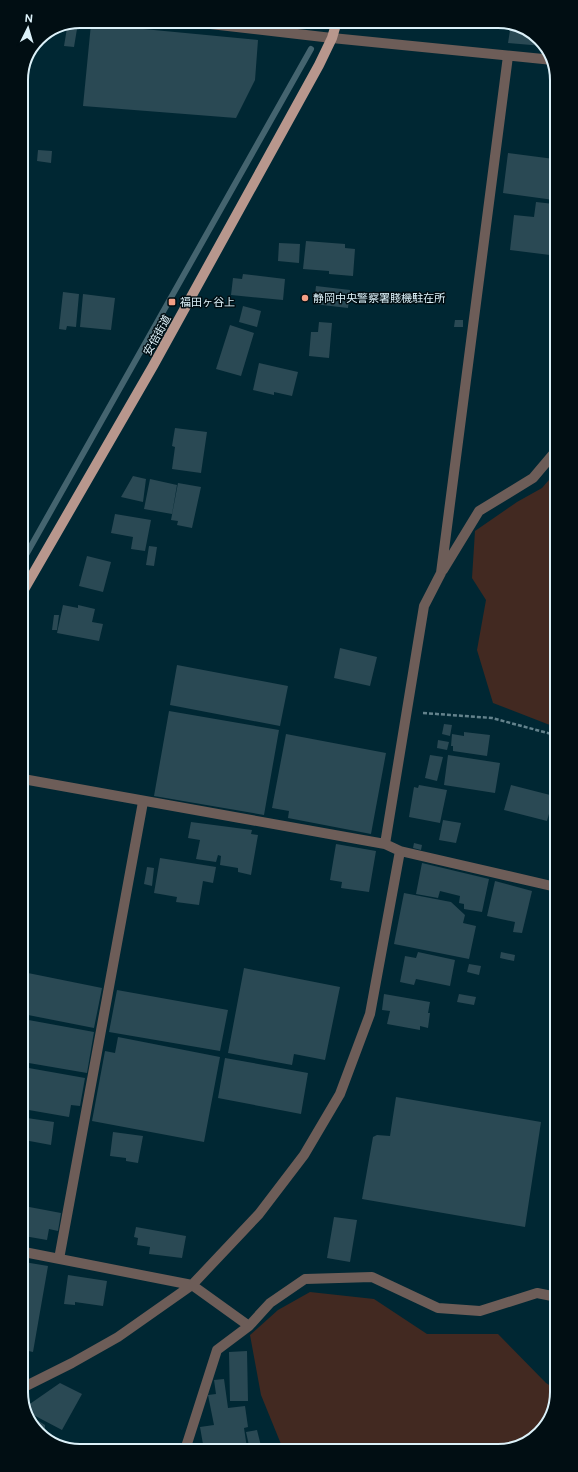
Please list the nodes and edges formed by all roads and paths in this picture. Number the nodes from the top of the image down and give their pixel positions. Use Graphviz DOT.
graph roads {
  1 [pos="245,28"];
  2 [pos="335,28"];
  3 [pos="332,38"];
  4 [pos="508,56"];
  5 [pos="546,59"];
  6 [pos="550,458"];
  7 [pos="441,573"];
  8 [pos="28,583"];
  9 [pos="406,711"];
  10 [pos="550,733"];
  11 [pos="28,780"];
  12 [pos="143,802"];
  13 [pos="384,844"];
  14 [pos="400,851"];
  15 [pos="550,886"];
  16 [pos="28,1253"];
  17 [pos="59,1259"];
  18 [pos="192,1285"];
  19 [pos="550,1296"];
  20 [pos="249,1326"];
  21 [pos="28,1385"];
  22 [pos="187,1444"];
  1 -- 3 [label="street"];
  2 -- 3 [label="main road, 安倍街道"];
  3 -- 4 [label="street"];
  3 -- 8 [label="main road, 安倍街道"];
  4 -- 5 [label="street"];
  4 -- 7 [label="street"];
  6 -- 7 [label="street"];
  7 -- 9 [label="street"];
  9 -- 10 [label="path"];
  9 -- 13 [label="street"];
  11 -- 12 [label="street"];
  12 -- 13 [label="street"];
  12 -- 17 [label="street"];
  13 -- 14 [label="street"];
  14 -- 15 [label="street"];
  14 -- 18 [label="street"];
  16 -- 17 [label="street"];
  17 -- 18 [label="street"];
  18 -- 20 [label="street"];
  18 -- 21 [label="street"];
  19 -- 20 [label="street"];
  20 -- 22 [label="street"];
}
